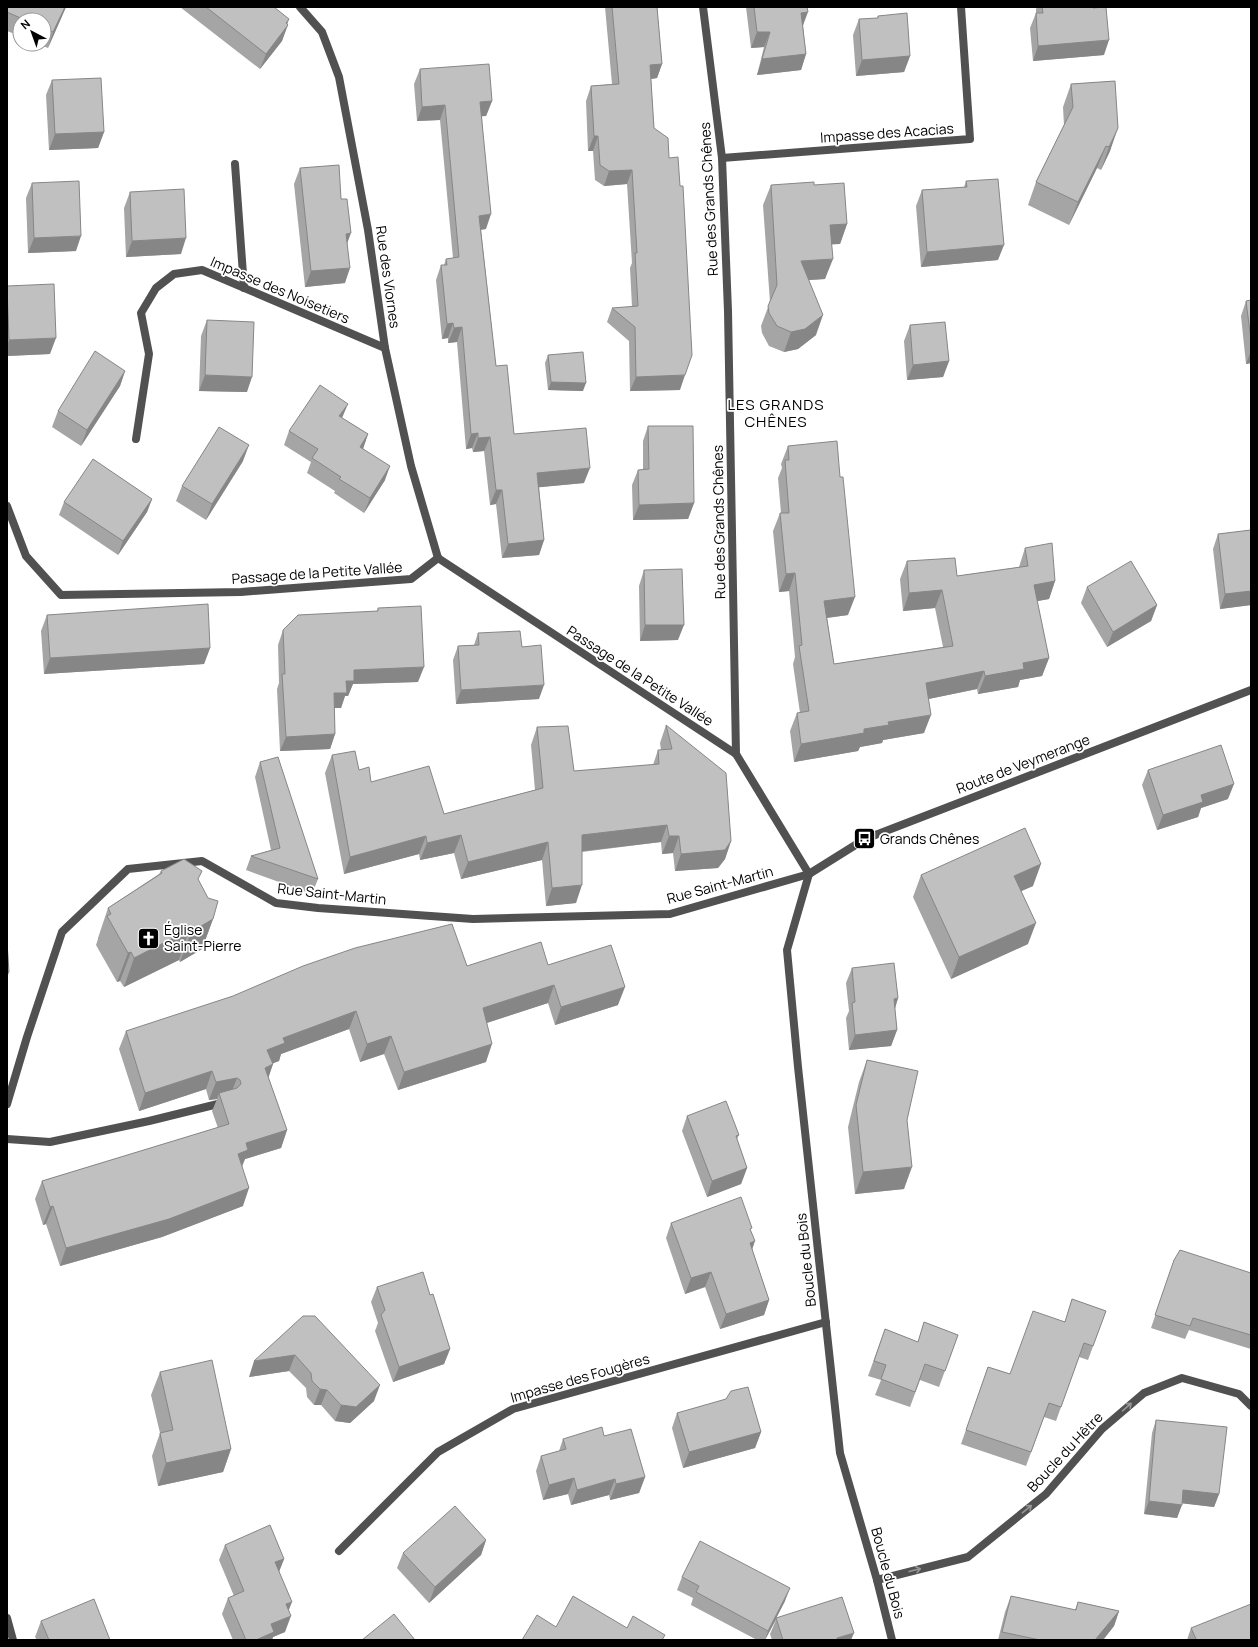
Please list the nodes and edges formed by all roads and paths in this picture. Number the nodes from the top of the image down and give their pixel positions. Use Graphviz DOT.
graph roads {
  1 [pos="300,7"];
  2 [pos="703,7"];
  3 [pos="961,7"];
  4 [pos="722,158"];
  5 [pos="235,164"];
  6 [pos="244,288"];
  7 [pos="385,348"];
  8 [pos="136,439"];
  9 [pos="7,506"];
  10 [pos="438,558"];
  11 [pos="1251,690"];
  12 [pos="736,754"];
  13 [pos="810,874"];
  14 [pos="229,1101"];
  15 [pos="7,1104"];
  16 [pos="7,1139"];
  17 [pos="826,1322"];
  18 [pos="1251,1406"];
  19 [pos="339,1551"];
  20 [pos="877,1580"];
  21 [pos="7,1618"];
  22 [pos="13,1640"];
  23 [pos="892,1640"];
  1 -- 7 [label="street, Rue des Viornes"];
  2 -- 4 [label="street, Rue des Grands Chênes"];
  3 -- 4 [label="street, Impasse des Acacias"];
  4 -- 12 [label="street, Rue des Grands Chênes"];
  5 -- 6 [label="street"];
  6 -- 7 [label="street, Impasse des Noisetiers"];
  6 -- 8 [label="street, Impasse des Noisetiers"];
  7 -- 10 [label="street, Rue des Viornes"];
  9 -- 10 [label="street, Passage de la Petite Vallée"];
  10 -- 12 [label="street, Passage de la Petite Vallée"];
  11 -- 13 [label="street, Route de Veymerange"];
  12 -- 13 [label="street"];
  13 -- 15 [label="street, Rue Saint-Martin"];
  13 -- 17 [label="street, Boucle du Bois"];
  14 -- 16 [label="street"];
  17 -- 19 [label="street, Impasse des Fougères"];
  17 -- 20 [label="street, Boucle du Bois"];
  20 -- 18 [label="street, Boucle du Hêtre, one-way"];
  20 -- 23 [label="street, Boucle du Bois"];
  21 -- 22 [label="street"];
}
